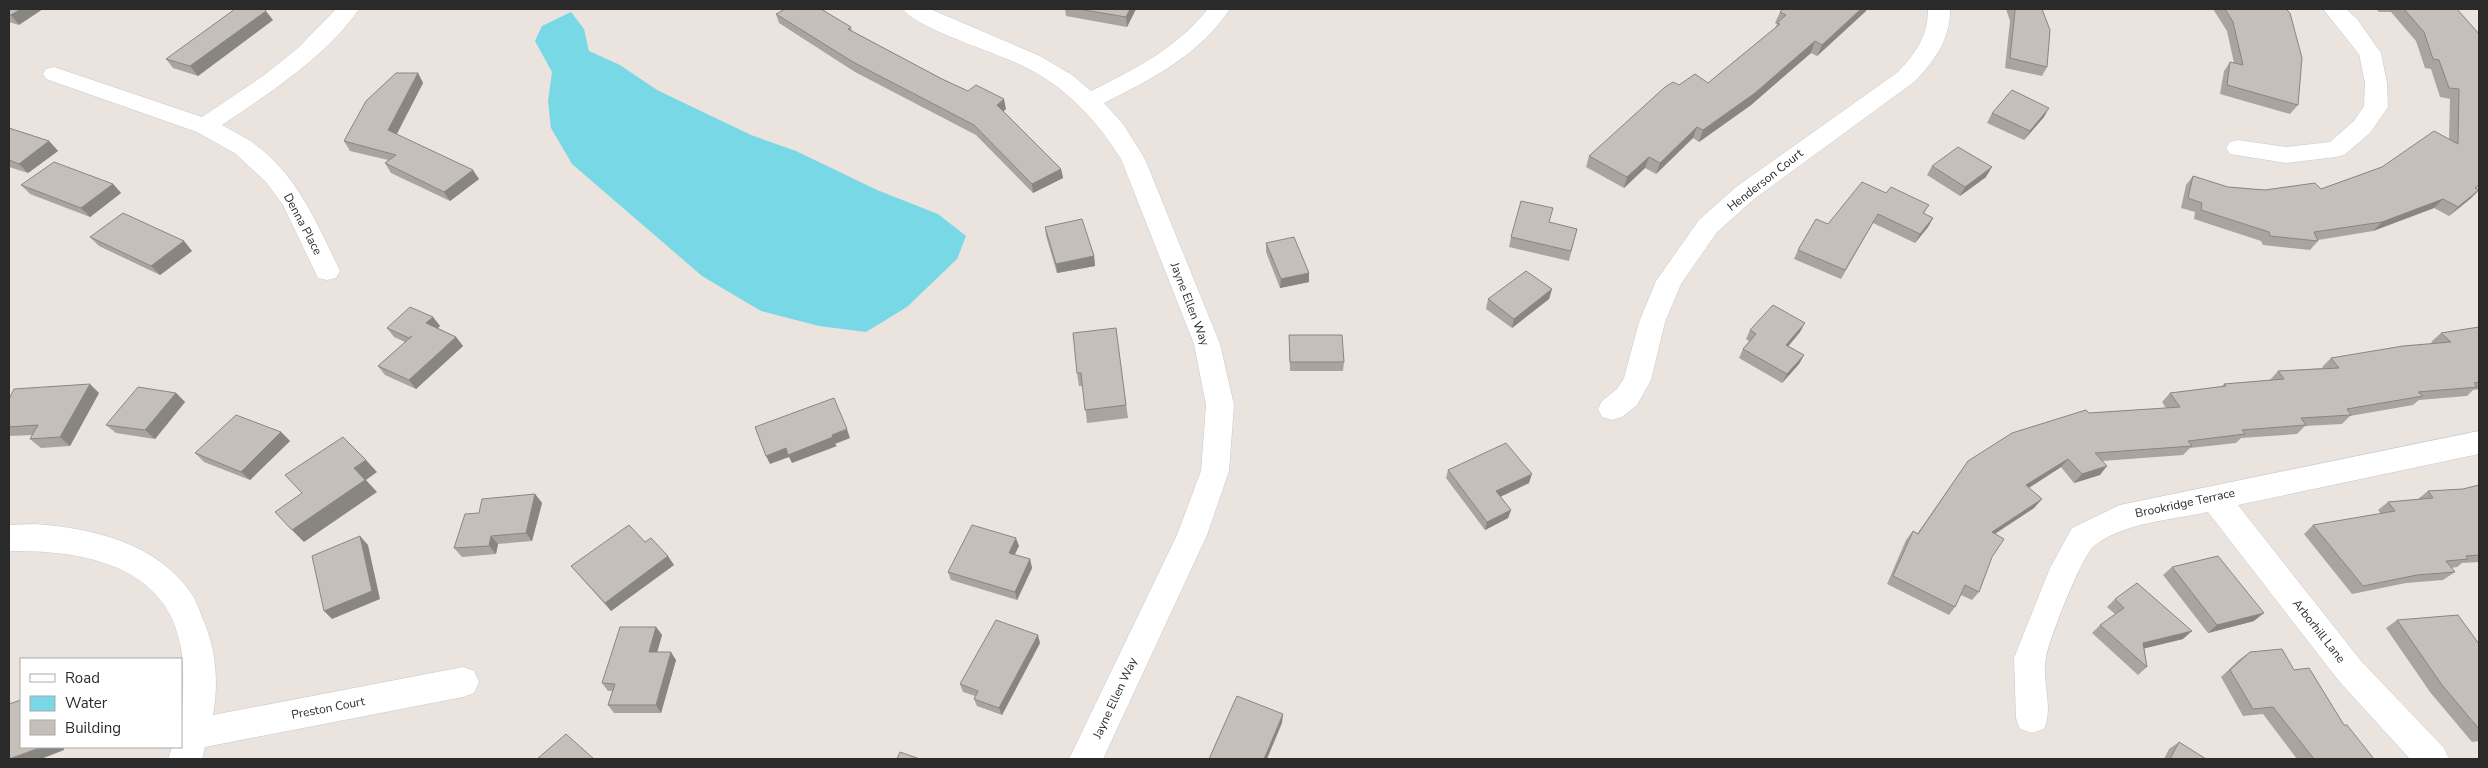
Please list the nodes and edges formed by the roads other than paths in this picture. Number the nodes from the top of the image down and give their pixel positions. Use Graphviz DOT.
graph roads {
  1 [pos="348,9"];
  2 [pos="914,9"];
  3 [pos="1219,9"];
  4 [pos="1939,9"];
  5 [pos="2334,9"];
  6 [pos="54,74"];
  7 [pos="1089,101"];
  8 [pos="205,126"];
  9 [pos="2238,148"];
  10 [pos="327,271"];
  11 [pos="1612,409"];
  12 [pos="2479,442"];
  13 [pos="2214,497"];
  14 [pos="9,538"];
  15 [pos="463,682"];
  16 [pos="2032,718"];
  17 [pos="189,747"];
  18 [pos="1086,759"];
  19 [pos="2432,759"];
  1 -- 8 [label="street"];
  2 -- 7 [label="street, Jayne Ellen Way"];
  3 -- 7 [label="street"];
  4 -- 11 [label="street, Henderson Court"];
  5 -- 9 [label="street"];
  6 -- 8 [label="street, Denna Place"];
  7 -- 18 [label="street, Jayne Ellen Way"];
  8 -- 10 [label="street, Denna Place"];
  12 -- 13 [label="street, Brookridge Terrace"];
  13 -- 16 [label="street, Brookridge Terrace"];
  13 -- 19 [label="street, Arborhill Lane"];
  14 -- 17 [label="street"];
  15 -- 17 [label="street, Preston Court"];
}
